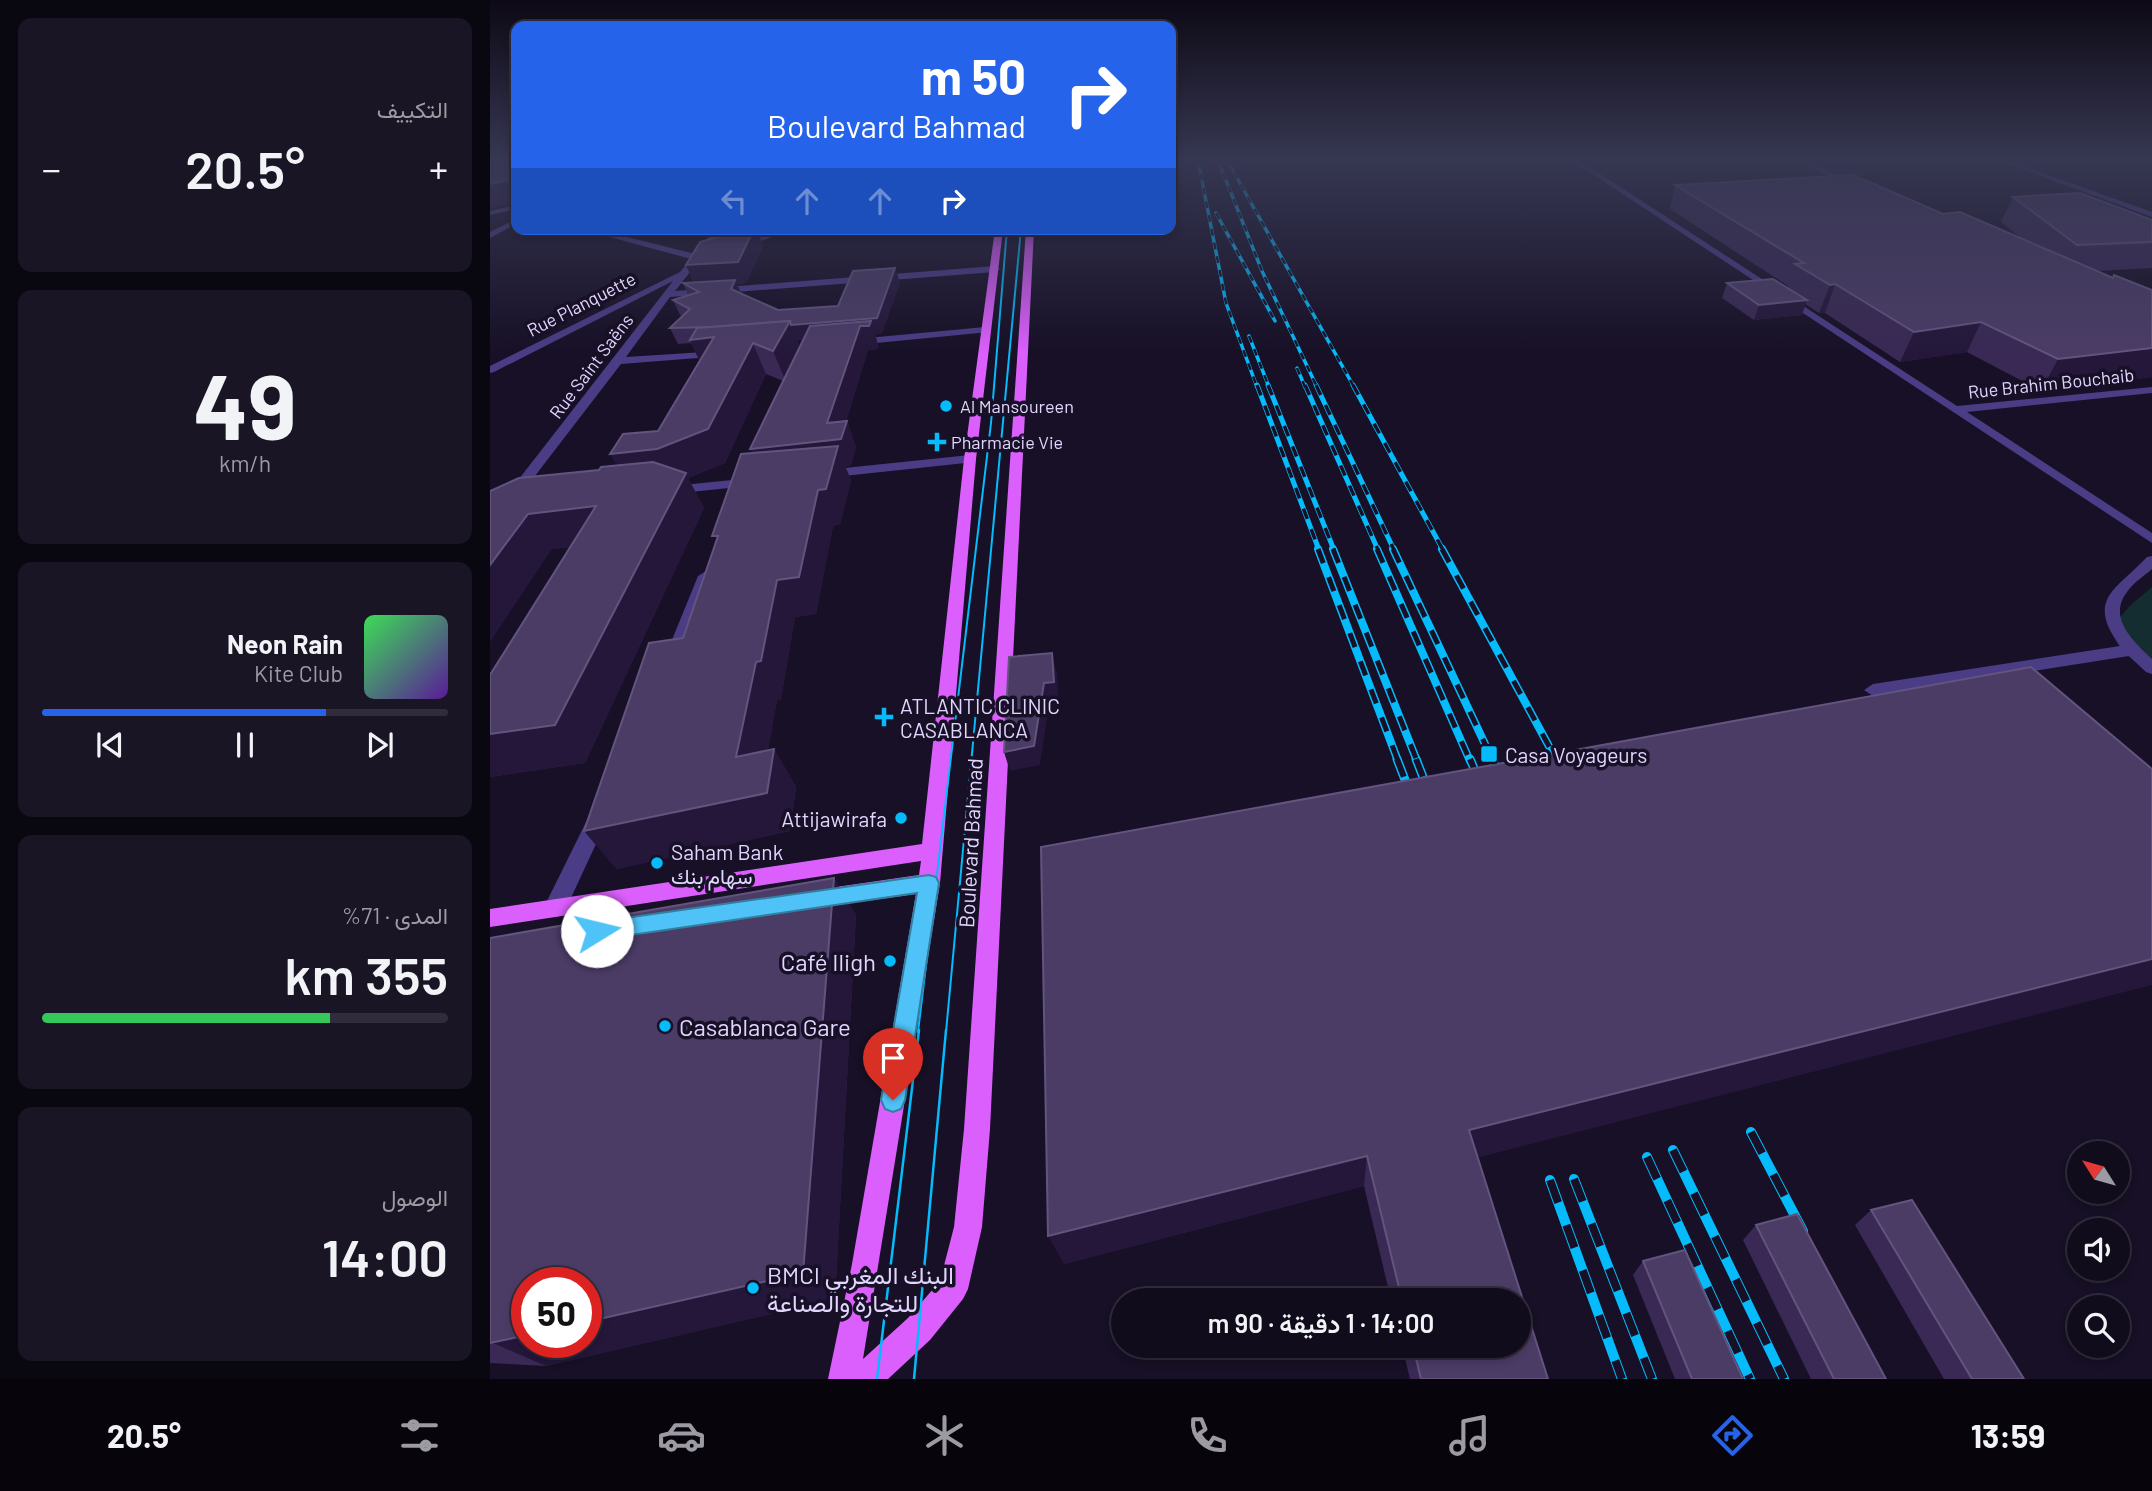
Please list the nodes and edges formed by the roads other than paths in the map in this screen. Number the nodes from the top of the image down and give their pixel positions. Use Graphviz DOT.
graph roads {
  1 [pos="510,224"];
  2 [pos="1672,224"];
  3 [pos="490,235"];
  4 [pos="608,235"];
  5 [pos="715,235"];
  6 [pos="772,235"];
  7 [pos="998,235"];
  8 [pos="1030,235"];
  9 [pos="724,250"];
  10 [pos="711,254"];
  11 [pos="698,258"];
  12 [pos="995,269"];
  13 [pos="688,270"];
  14 [pos="667,293"];
  15 [pos="985,330"];
  16 [pos="837,344"];
  17 [pos="729,353"];
  18 [pos="618,361"];
  19 [pos="490,370"];
  20 [pos="2152,390"];
  21 [pos="1954,410"];
  22 [pos="970,459"];
  23 [pos="813,475"];
  24 [pos="749,476"];
  25 [pos="773,480"];
  26 [pos="652,492"];
  27 [pos="736,506"];
  28 [pos="490,525"];
  29 [pos="2152,539"];
  30 [pos="2152,559"];
  31 [pos="711,564"];
  32 [pos="2131,650"];
  33 [pos="2152,668"];
  34 [pos="665,675"];
  35 [pos="1873,690"];
  36 [pos="607,797"];
  37 [pos="933,851"];
  38 [pos="929,883"];
  39 [pos="799,902"];
  40 [pos="555,908"];
  41 [pos="490,918"];
  42 [pos="844,1379"];
  43 [pos="865,1379"];
  1 -- 3 [label="street"];
  2 -- 21 [label="street"];
  4 -- 11 [label="street"];
  5 -- 11 [label="street, Rue Saint Saëns"];
  6 -- 9 [label="street"];
  7 -- 12 [label="main road, Boulevard Bahmad"];
  8 -- 43 [label="main road, Boulevard Bahmad"];
  10 -- 11 [label="street"];
  11 -- 13 [label="street, Rue Saint Saëns"];
  12 -- 14 [label="street"];
  12 -- 15 [label="main road, Boulevard Bahmad"];
  13 -- 14 [label="street, Rue Saint Saëns"];
  13 -- 19 [label="street, Rue Planquette"];
  14 -- 18 [label="street, Rue Saint Saëns"];
  15 -- 16 [label="street"];
  15 -- 22 [label="main road, Boulevard Bahmad"];
  17 -- 18 [label="street"];
  18 -- 28 [label="street, Rue Saint Saëns"];
  20 -- 21 [label="street, Rue Brahim Bouchaib"];
  21 -- 29 [label="street"];
  22 -- 23 [label="street"];
  22 -- 37 [label="main road, Boulevard Bahmad"];
  24 -- 25 [label="street"];
  24 -- 26 [label="street"];
  24 -- 27 [label="street"];
  30 -- 32 [label="street"];
  31 -- 34 [label="street"];
  32 -- 33 [label="street"];
  32 -- 35 [label="street"];
  36 -- 40 [label="street"];
  37 -- 38 [label="main road, Boulevard Bahmad"];
  37 -- 40 [label="main road"];
  38 -- 39 [label="main road"];
  38 -- 42 [label="main road, Boulevard Bahmad"];
  40 -- 41 [label="main road"];
}
